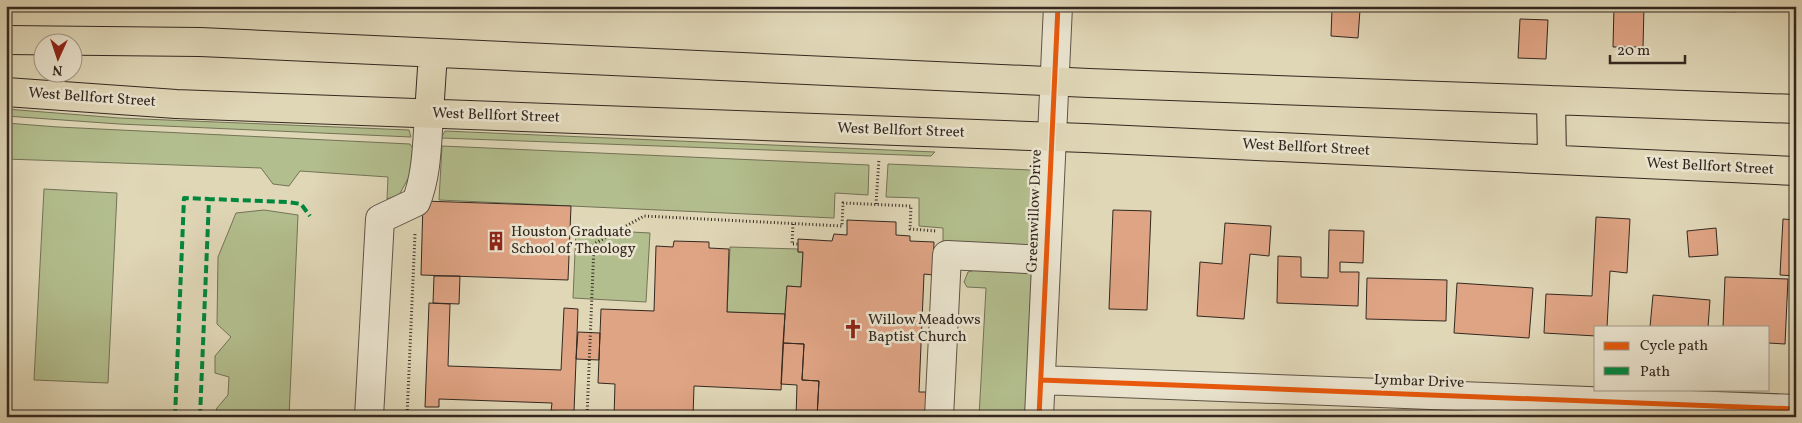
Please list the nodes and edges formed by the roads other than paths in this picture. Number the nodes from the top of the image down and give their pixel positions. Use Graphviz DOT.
graph roads {
  1 [pos="1058,6"];
  2 [pos="6,40"];
  3 [pos="432,53"];
  4 [pos="1054,81"];
  5 [pos="6,92"];
  6 [pos="1551,100"];
  7 [pos="1796,109"];
  8 [pos="429,114"];
  9 [pos="1051,137"];
  10 [pos="1552,159"];
  11 [pos="1796,171"];
  12 [pos="1046,260"];
  13 [pos="1041,380"];
  14 [pos="1796,408"];
  15 [pos="369,417"];
  16 [pos="939,417"];
  17 [pos="1039,417"];
  1 -- 4 [label="street, Greenwillow Drive"];
  2 -- 3 [label="main road"];
  3 -- 4 [label="main road"];
  3 -- 8 [label="main road"];
  4 -- 6 [label="main road"];
  4 -- 9 [label="street, Greenwillow Drive"];
  5 -- 8 [label="main road, West Bellfort Street"];
  6 -- 7 [label="main road"];
  6 -- 10 [label="main road"];
  8 -- 9 [label="main road, West Bellfort Street"];
  8 -- 15 [label="street"];
  9 -- 10 [label="main road, West Bellfort Street"];
  9 -- 12 [label="street, Greenwillow Drive"];
  10 -- 11 [label="main road, West Bellfort Street"];
  12 -- 13 [label="street, Greenwillow Drive"];
  12 -- 16 [label="street"];
  13 -- 14 [label="street, Lymbar Drive"];
  13 -- 17 [label="street, Greenwillow Drive"];
}
